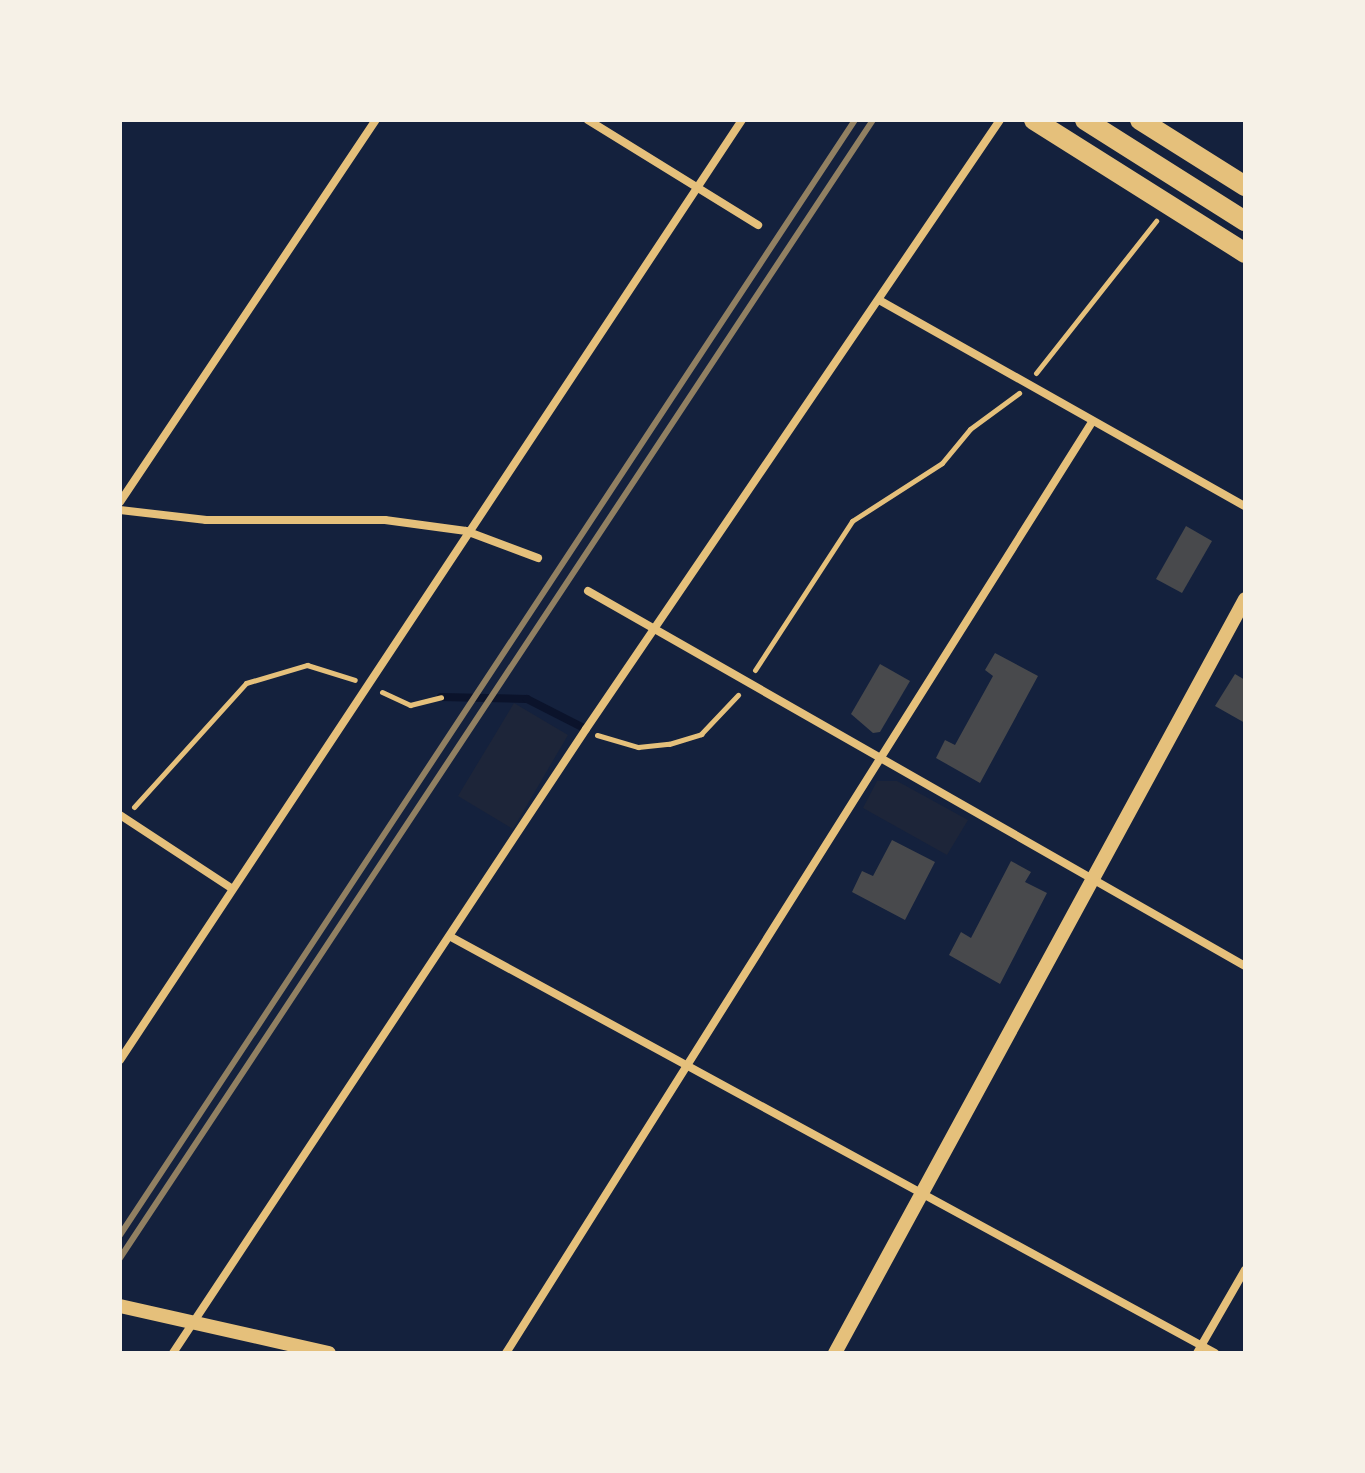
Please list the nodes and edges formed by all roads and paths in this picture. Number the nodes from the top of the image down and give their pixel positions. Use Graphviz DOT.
graph roads {
  1 [pos="376,120"];
  2 [pos="588,120"];
  3 [pos="742,120"];
  4 [pos="1000,120"];
  5 [pos="1034,120"];
  6 [pos="1085,120"];
  7 [pos="1140,120"];
  8 [pos="1245,186"];
  9 [pos="698,187"];
  10 [pos="1168,205"];
  11 [pos="1245,221"];
  12 [pos="758,225"];
  13 [pos="1245,253"];
  14 [pos="879,300"];
  15 [pos="1026,384"];
  16 [pos="1092,422"];
  17 [pos="120,502"];
  18 [pos="1245,506"];
  19 [pos="120,510"];
  20 [pos="466,531"];
  21 [pos="538,558"];
  22 [pos="588,591"];
  23 [pos="1245,599"];
  24 [pos="657,628"];
  25 [pos="748,680"];
  26 [pos="367,686"];
  27 [pos="441,697"];
  28 [pos="586,729"];
  29 [pos="882,758"];
  30 [pos="122,816"];
  31 [pos="1092,878"];
  32 [pos="231,888"];
  33 [pos="451,937"];
  34 [pos="1245,966"];
  35 [pos="120,1060"];
  36 [pos="687,1065"];
  37 [pos="922,1193"];
  38 [pos="1245,1270"];
  39 [pos="120,1306"];
  40 [pos="193,1320"];
  41 [pos="1199,1349"];
  42 [pos="173,1353"];
  43 [pos="329,1353"];
  44 [pos="506,1353"];
  45 [pos="835,1353"];
  46 [pos="1215,1353"];
  1 -- 17 [label="street"];
  2 -- 9 [label="street"];
  3 -- 9 [label="street"];
  4 -- 14 [label="street"];
  5 -- 10 [label="main road"];
  6 -- 11 [label="main road"];
  7 -- 8 [label="main road"];
  9 -- 12 [label="street"];
  9 -- 20 [label="street"];
  10 -- 13 [label="main road"];
  10 -- 15 [label="path"];
  14 -- 15 [label="street"];
  14 -- 24 [label="street"];
  15 -- 16 [label="street"];
  15 -- 25 [label="path"];
  16 -- 18 [label="street"];
  16 -- 29 [label="street"];
  19 -- 20 [label="street"];
  20 -- 21 [label="street"];
  20 -- 26 [label="street"];
  22 -- 24 [label="street"];
  23 -- 31 [label="street"];
  24 -- 25 [label="street"];
  24 -- 28 [label="street"];
  25 -- 28 [label="path"];
  25 -- 29 [label="street"];
  26 -- 27 [label="path"];
  26 -- 30 [label="path"];
  26 -- 32 [label="street"];
  28 -- 33 [label="street"];
  29 -- 31 [label="street"];
  29 -- 36 [label="street"];
  30 -- 32 [label="street"];
  31 -- 34 [label="street"];
  31 -- 37 [label="street"];
  32 -- 35 [label="street"];
  33 -- 36 [label="street"];
  33 -- 40 [label="street"];
  36 -- 37 [label="street"];
  36 -- 44 [label="street"];
  37 -- 41 [label="street"];
  37 -- 45 [label="street"];
  38 -- 41 [label="street"];
  39 -- 40 [label="street"];
  40 -- 42 [label="street"];
  40 -- 43 [label="street"];
  41 -- 46 [label="street"];
}
